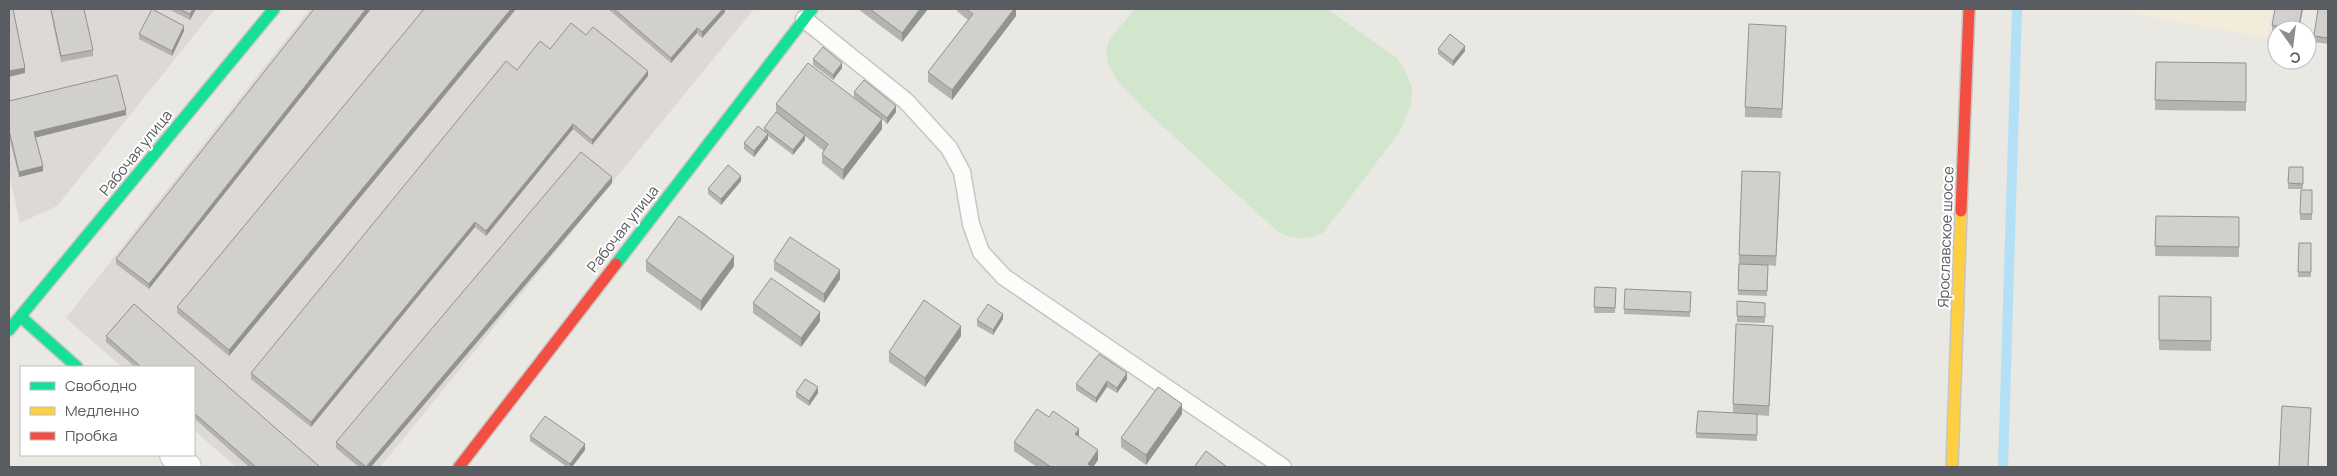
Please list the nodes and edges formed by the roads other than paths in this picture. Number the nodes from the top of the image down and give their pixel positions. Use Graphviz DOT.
graph roads {
  1 [pos="274,9"];
  2 [pos="1969,9"];
  3 [pos="808,14"];
  4 [pos="21,317"];
  5 [pos="9,330"];
  6 [pos="76,366"];
  7 [pos="175,456"];
  8 [pos="188,467"];
  9 [pos="459,467"];
  10 [pos="1283,467"];
  11 [pos="1952,467"];
  1 -- 4 [label="street, Рабочая улица"];
  2 -- 11 [label="street, Ярославское шоссе"];
  3 -- 9 [label="street, Рабочая улица"];
  3 -- 10 [label="lane"];
  4 -- 5 [label="street, Рабочая улица"];
  4 -- 6 [label="street"];
  7 -- 8 [label="street"];
}
